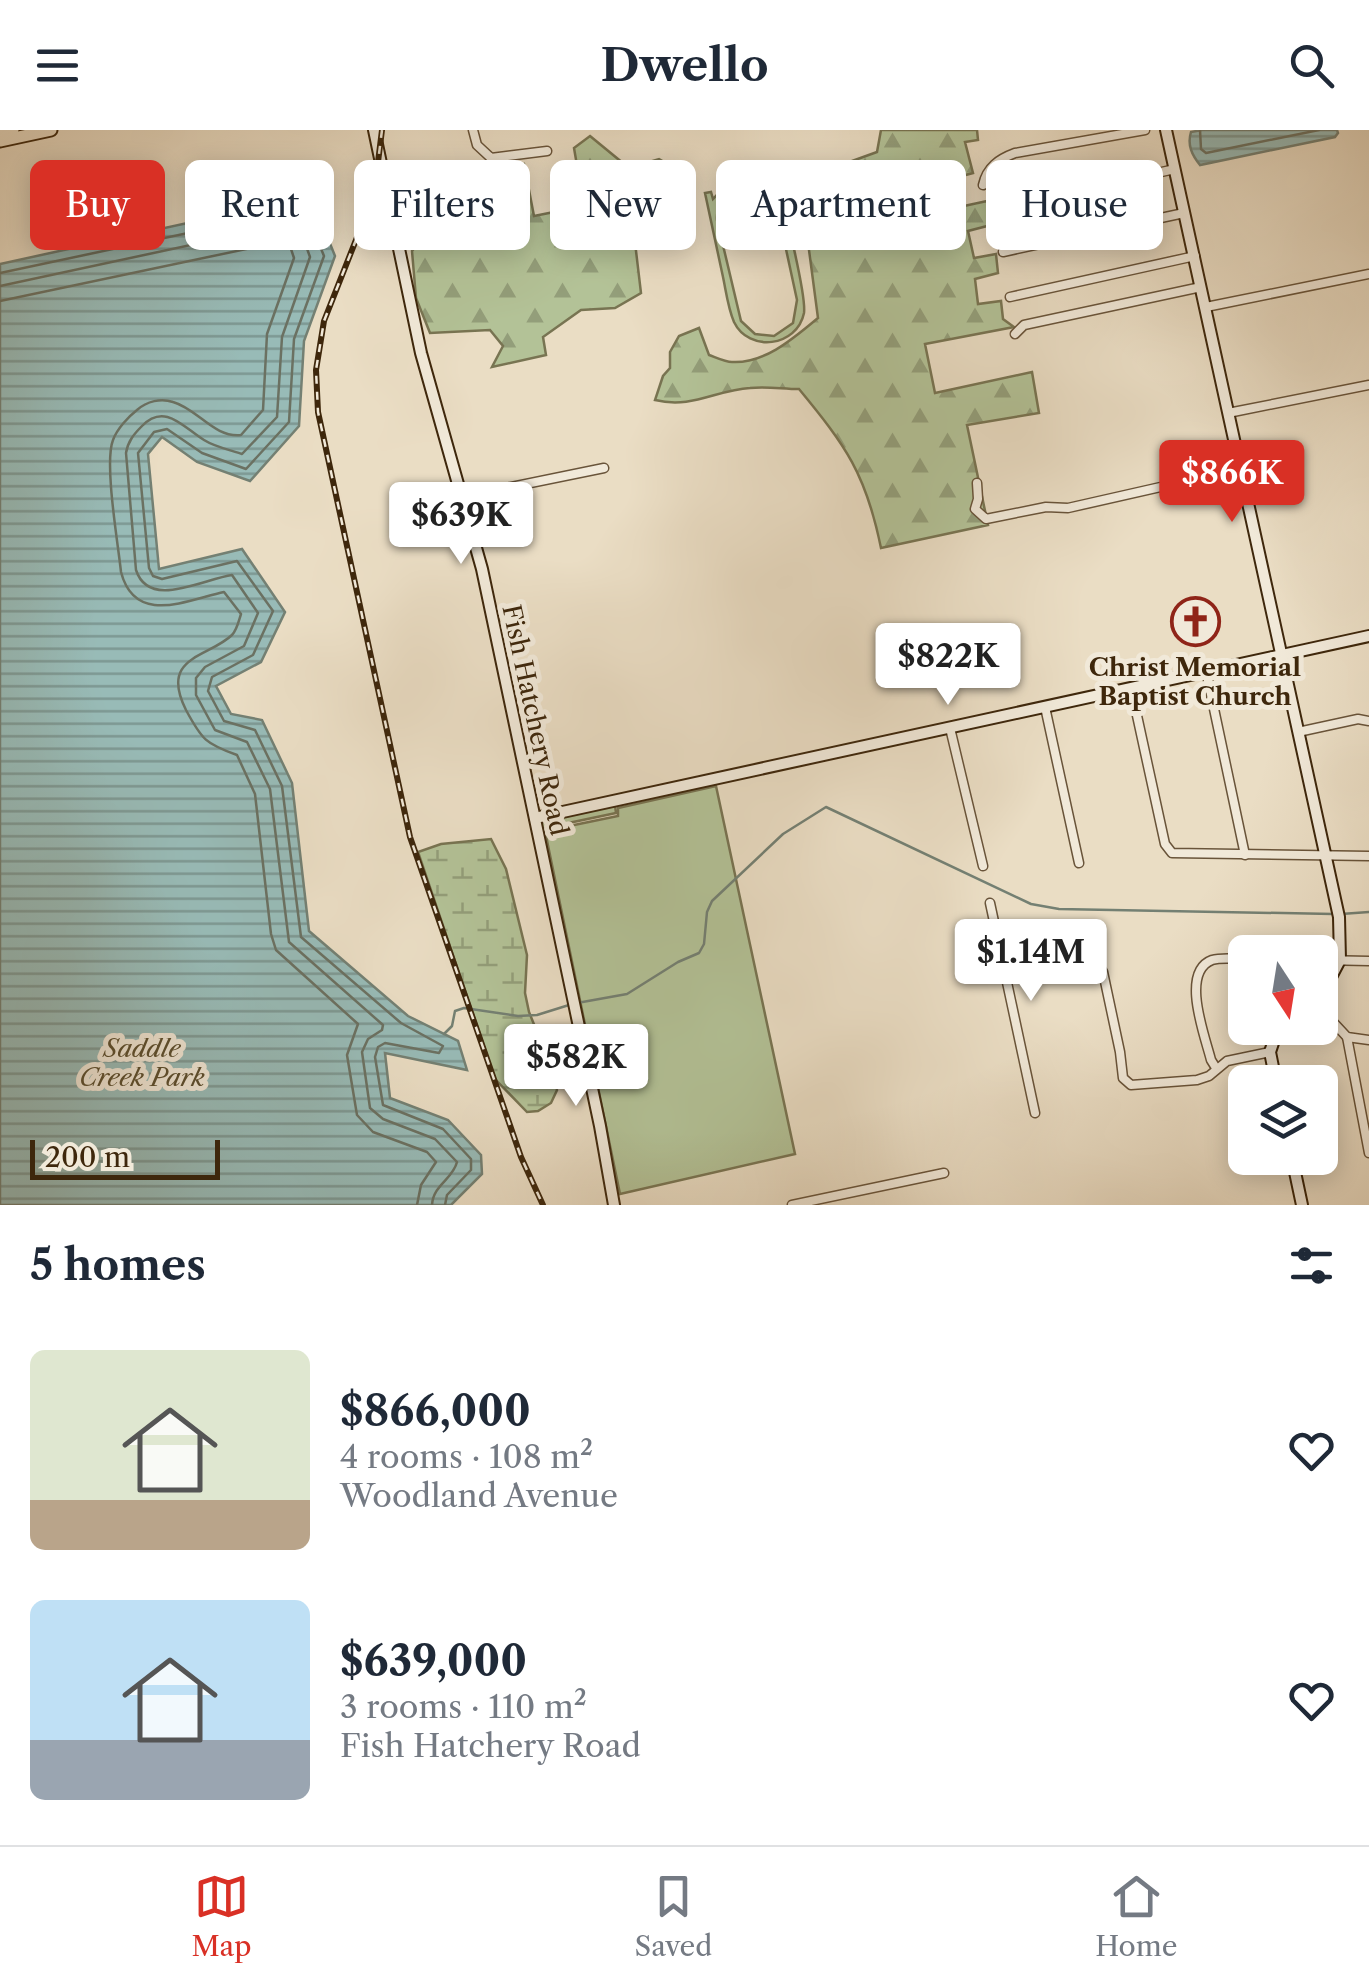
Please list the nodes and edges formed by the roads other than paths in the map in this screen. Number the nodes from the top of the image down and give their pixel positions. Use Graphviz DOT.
graph roads {
  1 [pos="13,130"];
  2 [pos="51,130"];
  3 [pos="374,130"];
  4 [pos="473,130"];
  5 [pos="1145,130"];
  6 [pos="1166,130"];
  7 [pos="0,131"];
  8 [pos="0,141"];
  9 [pos="547,151"];
  10 [pos="1174,169"];
  11 [pos="1163,171"];
  12 [pos="983,185"];
  13 [pos="1184,213"];
  14 [pos="1003,252"];
  15 [pos="1194,256"];
  16 [pos="1369,274"];
  17 [pos="1201,286"];
  18 [pos="1010,297"];
  19 [pos="1206,307"];
  20 [pos="1015,334"];
  21 [pos="1369,384"];
  22 [pos="1228,413"];
  23 [pos="604,468"];
  24 [pos="1240,469"];
  25 [pos="976,483"];
  26 [pos="462,497"];
  27 [pos="1369,636"];
  28 [pos="1282,655"];
  29 [pos="1206,671"];
  30 [pos="1131,688"];
  31 [pos="1045,707"];
  32 [pos="1369,721"];
  33 [pos="950,728"];
  34 [pos="1298,732"];
  35 [pos="535,818"];
  36 [pos="1246,855"];
  37 [pos="1326,856"];
  38 [pos="1369,856"];
  39 [pos="1078,863"];
  40 [pos="983,866"];
  41 [pos="990,904"];
  42 [pos="1003,959"];
  43 [pos="1228,960"];
  44 [pos="1340,960"];
  45 [pos="1369,961"];
  46 [pos="1338,964"];
  47 [pos="1338,1027"];
  48 [pos="1347,1037"];
  49 [pos="1369,1040"];
  50 [pos="1272,1045"];
  51 [pos="1270,1052"];
  52 [pos="1273,1065"];
  53 [pos="1216,1068"];
  54 [pos="1035,1113"];
  55 [pos="1369,1153"];
  56 [pos="944,1173"];
  57 [pos="1296,1175"];
  58 [pos="614,1205"];
  59 [pos="792,1205"];
  60 [pos="1302,1205"];
  1 -- 7 [label="main road"];
  2 -- 8 [label="main road"];
  3 -- 26 [label="street, Fish Hatchery Road"];
  4 -- 9 [label="street"];
  5 -- 12 [label="street"];
  6 -- 10 [label="street"];
  10 -- 11 [label="street"];
  10 -- 13 [label="street"];
  13 -- 14 [label="street"];
  13 -- 15 [label="street"];
  15 -- 17 [label="street"];
  15 -- 18 [label="street"];
  16 -- 19 [label="street"];
  17 -- 19 [label="street"];
  17 -- 20 [label="street"];
  19 -- 22 [label="street"];
  21 -- 22 [label="street"];
  22 -- 24 [label="street"];
  23 -- 26 [label="street"];
  24 -- 25 [label="street"];
  24 -- 28 [label="street"];
  26 -- 35 [label="street, Fish Hatchery Road"];
  27 -- 28 [label="street"];
  28 -- 29 [label="street"];
  28 -- 34 [label="street"];
  29 -- 30 [label="street"];
  29 -- 36 [label="street"];
  30 -- 31 [label="street"];
  30 -- 36 [label="street"];
  31 -- 33 [label="street"];
  31 -- 39 [label="street"];
  32 -- 34 [label="street"];
  33 -- 35 [label="street"];
  33 -- 40 [label="street"];
  34 -- 37 [label="street"];
  35 -- 58 [label="street, Fish Hatchery Road"];
  36 -- 37 [label="street"];
  37 -- 38 [label="street"];
  37 -- 44 [label="street"];
  41 -- 42 [label="street"];
  42 -- 53 [label="street"];
  42 -- 54 [label="street"];
  43 -- 53 [label="street"];
  44 -- 45 [label="street"];
  44 -- 46 [label="street"];
  47 -- 48 [label="street"];
  48 -- 49 [label="street"];
  48 -- 55 [label="street"];
  50 -- 51 [label="street"];
  51 -- 52 [label="street"];
  51 -- 53 [label="street"];
  56 -- 59 [label="street"];
  57 -- 60 [label="street"];
}
